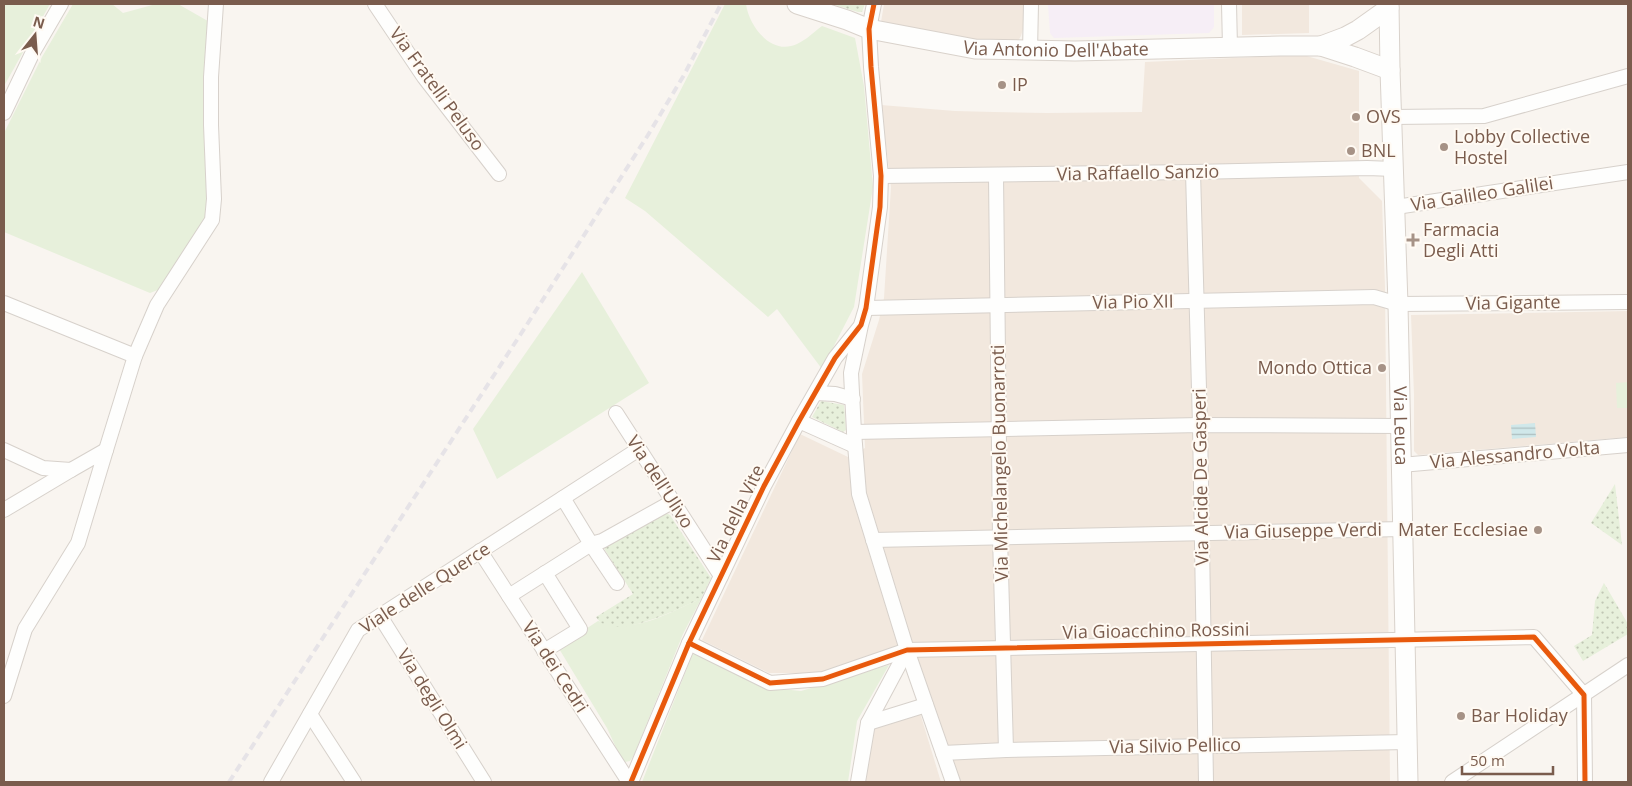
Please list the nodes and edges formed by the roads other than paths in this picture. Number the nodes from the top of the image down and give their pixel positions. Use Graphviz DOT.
graph roads {
  1 [pos="61,4"];
  2 [pos="216,4"];
  3 [pos="375,4"];
  4 [pos="797,4"];
  5 [pos="874,4"];
  6 [pos="1031,4"];
  7 [pos="1229,4"];
  8 [pos="1389,6"];
  9 [pos="869,29"];
  10 [pos="1321,46"];
  11 [pos="1230,47"];
  12 [pos="1030,51"];
  13 [pos="1390,70"];
  14 [pos="1628,76"];
  15 [pos="4,113"];
  16 [pos="1392,117"];
  17 [pos="1394,169"];
  18 [pos="1193,172"];
  19 [pos="1628,172"];
  20 [pos="499,174"];
  21 [pos="996,175"];
  22 [pos="881,176"];
  23 [pos="1396,207"];
  24 [pos="1197,301"];
  25 [pos="1628,302"];
  26 [pos="4,303"];
  27 [pos="1398,304"];
  28 [pos="998,305"];
  29 [pos="866,308"];
  30 [pos="861,325"];
  31 [pos="136,356"];
  32 [pos="816,393"];
  33 [pos="853,399"];
  34 [pos="616,413"];
  35 [pos="799,421"];
  36 [pos="1200,425"];
  37 [pos="1400,426"];
  38 [pos="998,429"];
  39 [pos="854,439"];
  40 [pos="1628,445"];
  41 [pos="639,449"];
  42 [pos="4,450"];
  43 [pos="106,450"];
  44 [pos="1401,465"];
  45 [pos="71,470"];
  46 [pos="563,498"];
  47 [pos="672,502"];
  48 [pos="4,510"];
  49 [pos="1403,529"];
  50 [pos="1202,533"];
  51 [pos="1000,537"];
  52 [pos="874,540"];
  53 [pos="591,544"];
  54 [pos="480,551"];
  55 [pos="545,573"];
  56 [pos="721,576"];
  57 [pos="617,583"];
  58 [pos="509,596"];
  59 [pos="380,616"];
  60 [pos="1405,640"];
  61 [pos="689,643"];
  62 [pos="1203,644"];
  63 [pos="1003,648"];
  64 [pos="544,650"];
  65 [pos="907,650"];
  66 [pos="1628,665"];
  67 [pos="1614,674"];
  68 [pos="1628,675"];
  69 [pos="1584,694"];
  70 [pos="4,696"];
  71 [pos="926,705"];
  72 [pos="310,714"];
  73 [pos="868,723"];
  74 [pos="1408,742"];
  75 [pos="1206,746"];
  76 [pos="1006,750"];
  77 [pos="943,753"];
  78 [pos="271,782"];
  79 [pos="354,782"];
  80 [pos="484,782"];
  81 [pos="630,782"];
  82 [pos="858,782"];
  83 [pos="953,782"];
  84 [pos="1206,782"];
  85 [pos="1408,782"];
  86 [pos="1452,782"];
  87 [pos="1585,782"];
  1 -- 15 [label="street"];
  2 -- 31 [label="street"];
  3 -- 20 [label="street, Via Fratelli Peluso"];
  4 -- 9 [label="main road, Via Antonio Dell'Abate"];
  5 -- 9 [label="street"];
  6 -- 12 [label="street"];
  7 -- 11 [label="street"];
  8 -- 10 [label="main road, Via Antonio Dell'Abate"];
  8 -- 13 [label="main road, Via Leuca"];
  9 -- 12 [label="main road, Via Antonio Dell'Abate"];
  9 -- 22 [label="street"];
  10 -- 11 [label="main road, Via Antonio Dell'Abate"];
  10 -- 13 [label="main road, Via Antonio Dell'Abate"];
  11 -- 12 [label="main road, Via Antonio Dell'Abate"];
  13 -- 16 [label="main road, Via Leuca"];
  14 -- 16 [label="street"];
  16 -- 17 [label="main road, Via Leuca"];
  17 -- 18 [label="street, Via Raffaello Sanzio"];
  17 -- 23 [label="main road, Via Leuca"];
  18 -- 21 [label="street, Via Raffaello Sanzio"];
  18 -- 24 [label="street, Via Alcide De Gasperi"];
  19 -- 23 [label="street, Via Galileo Galilei"];
  21 -- 22 [label="street, Via Raffaello Sanzio"];
  21 -- 28 [label="street, Via Michelangelo Buonarroti"];
  22 -- 29 [label="street"];
  23 -- 27 [label="main road, Via Leuca"];
  24 -- 27 [label="street, Via Pio XII"];
  24 -- 28 [label="street, Via Pio XII"];
  24 -- 36 [label="street, Via Alcide De Gasperi"];
  25 -- 27 [label="street, Via Gigante"];
  26 -- 31 [label="street"];
  27 -- 37 [label="main road, Via Leuca"];
  28 -- 29 [label="street, Via Pio XII"];
  28 -- 38 [label="street, Via Michelangelo Buonarroti"];
  29 -- 30 [label="street"];
  30 -- 32 [label="street, Via della Vite"];
  30 -- 33 [label="street"];
  31 -- 43 [label="street"];
  32 -- 33 [label="street"];
  32 -- 35 [label="street, Via della Vite"];
  33 -- 39 [label="street"];
  34 -- 41 [label="street, Via dell'Ulivo"];
  35 -- 39 [label="street"];
  35 -- 56 [label="street, Via della Vite"];
  36 -- 37 [label="street"];
  36 -- 38 [label="street"];
  36 -- 50 [label="street, Via Alcide De Gasperi"];
  37 -- 44 [label="main road, Via Leuca"];
  38 -- 39 [label="street"];
  38 -- 51 [label="street, Via Michelangelo Buonarroti"];
  39 -- 52 [label="street"];
  40 -- 44 [label="street, Via Alessandro Volta"];
  41 -- 46 [label="street, Viale delle Querce"];
  41 -- 47 [label="street, Via dell'Ulivo"];
  42 -- 45 [label="street"];
  43 -- 45 [label="street"];
  43 -- 70 [label="street"];
  44 -- 49 [label="main road, Via Leuca"];
  45 -- 48 [label="street"];
  46 -- 53 [label="street"];
  46 -- 54 [label="street, Viale delle Querce"];
  47 -- 53 [label="street"];
  47 -- 56 [label="street, Via dell'Ulivo"];
  49 -- 50 [label="street, Via Giuseppe Verdi"];
  49 -- 60 [label="main road, Via Leuca"];
  50 -- 51 [label="street, Via Giuseppe Verdi"];
  50 -- 62 [label="street, Via Alcide De Gasperi"];
  51 -- 52 [label="street, Via Giuseppe Verdi"];
  51 -- 63 [label="street, Via Michelangelo Buonarroti"];
  52 -- 65 [label="street"];
  53 -- 55 [label="street"];
  53 -- 57 [label="street"];
  54 -- 58 [label="street, Via dei Cedri"];
  54 -- 59 [label="street, Viale delle Querce"];
  55 -- 58 [label="street"];
  55 -- 64 [label="street"];
  56 -- 61 [label="street, Via della Vite"];
  58 -- 64 [label="street, Via dei Cedri"];
  59 -- 72 [label="street, Viale delle Querce"];
  59 -- 80 [label="street, Via degli Olmi"];
  60 -- 62 [label="street, Via Gioacchino Rossini"];
  60 -- 69 [label="street, Via Gioacchino Rossini"];
  60 -- 74 [label="main road, Via Leuca"];
  61 -- 65 [label="street"];
  61 -- 81 [label="street, Via della Vite"];
  62 -- 63 [label="street, Via Gioacchino Rossini"];
  62 -- 75 [label="street, Via Alcide De Gasperi"];
  63 -- 65 [label="street, Via Gioacchino Rossini"];
  63 -- 76 [label="street, Via Michelangelo Buonarroti"];
  64 -- 81 [label="street, Via dei Cedri"];
  65 -- 71 [label="street"];
  65 -- 73 [label="street"];
  66 -- 67 [label="street"];
  67 -- 68 [label="street"];
  67 -- 69 [label="street"];
  69 -- 86 [label="street"];
  69 -- 87 [label="street"];
  71 -- 73 [label="street"];
  71 -- 77 [label="street"];
  72 -- 78 [label="street, Viale delle Querce"];
  72 -- 79 [label="street"];
  73 -- 82 [label="street"];
  74 -- 75 [label="street, Via Silvio Pellico"];
  74 -- 85 [label="main road, Via Leuca"];
  75 -- 76 [label="street, Via Silvio Pellico"];
  75 -- 84 [label="street, Via Alcide De Gasperi"];
  76 -- 77 [label="street, Via Silvio Pellico"];
  77 -- 83 [label="street"];
}
